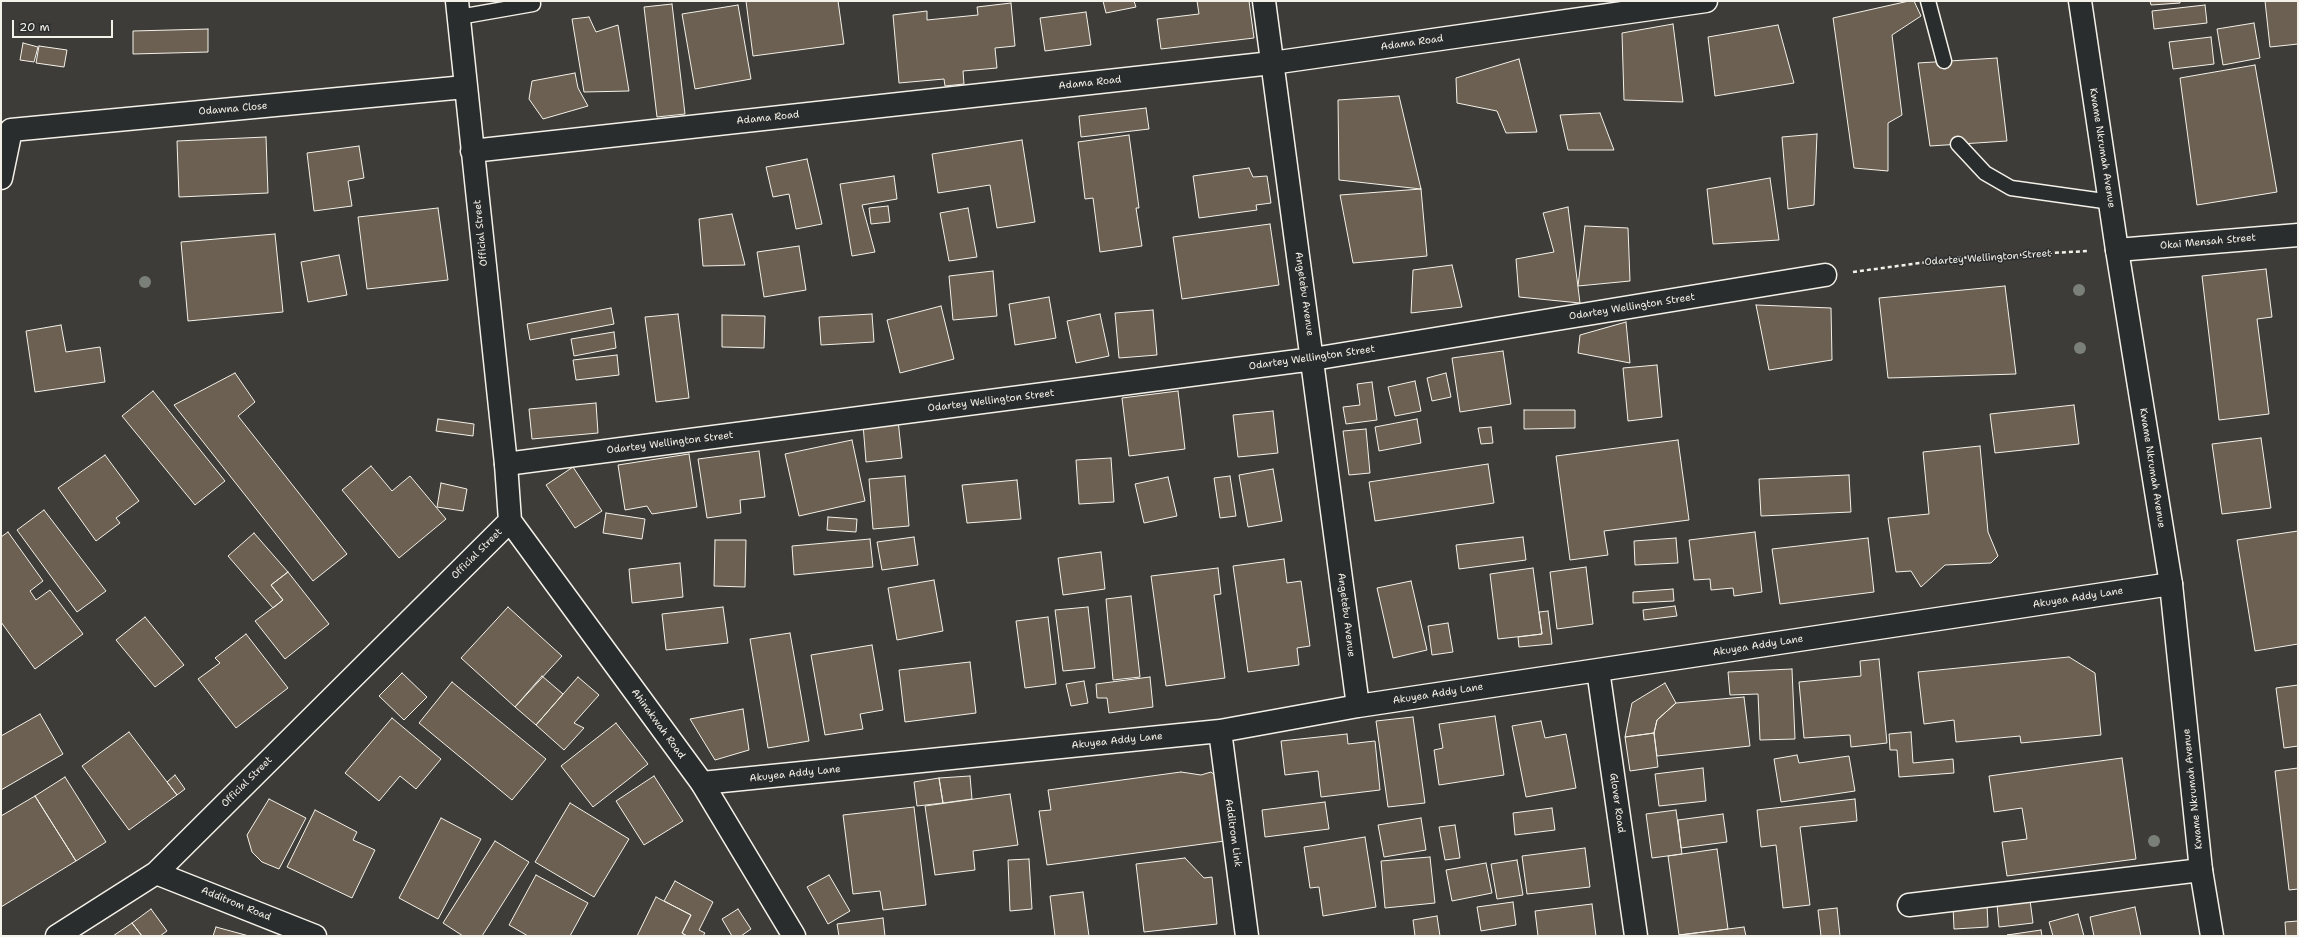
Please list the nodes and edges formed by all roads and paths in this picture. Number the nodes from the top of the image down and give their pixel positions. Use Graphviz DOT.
graph roads {
  1 [pos="1264,1"];
  2 [pos="1706,1"];
  3 [pos="1928,1"];
  4 [pos="2080,1"];
  5 [pos="533,4"];
  6 [pos="458,9"];
  7 [pos="1944,62"];
  8 [pos="1272,63"];
  9 [pos="466,87"];
  10 [pos="6,128"];
  11 [pos="1958,144"];
  12 [pos="472,151"];
  13 [pos="1,178"];
  14 [pos="2111,202"];
  15 [pos="2298,235"];
  16 [pos="2117,250"];
  17 [pos="1825,275"];
  18 [pos="1313,359"];
  19 [pos="506,464"];
  20 [pos="510,521"];
  21 [pos="2171,584"];
  22 [pos="1598,670"];
  23 [pos="1358,706"];
  24 [pos="1220,731"];
  25 [pos="702,783"];
  26 [pos="2201,870"];
  27 [pos="156,873"];
  28 [pos="1909,905"];
  29 [pos="57,936"];
  30 [pos="315,936"];
  31 [pos="794,936"];
  32 [pos="1247,936"];
  33 [pos="1636,936"];
  34 [pos="2212,936"];
  1 -- 8 [label="street, Angetebu Avenue"];
  2 -- 8 [label="street, Adama Road"];
  3 -- 7 [label="lane"];
  4 -- 14 [label="street, Kwame Nkrumah Avenue"];
  5 -- 6 [label="lane"];
  6 -- 9 [label="street, Official Street"];
  8 -- 12 [label="street, Adama Road"];
  8 -- 18 [label="street, Angetebu Avenue"];
  9 -- 10 [label="street, Odawna Close"];
  9 -- 12 [label="street, Official Street"];
  10 -- 13 [label="street"];
  11 -- 14 [label="lane"];
  12 -- 19 [label="street, Official Street"];
  14 -- 16 [label="street, Kwame Nkrumah Avenue"];
  15 -- 16 [label="street, Okai Mensah Street"];
  16 -- 17 [label="path, Odartey Wellington Street"];
  16 -- 21 [label="street, Kwame Nkrumah Avenue"];
  17 -- 18 [label="street, Odartey Wellington Street"];
  18 -- 19 [label="street, Odartey Wellington Street"];
  18 -- 23 [label="street, Angetebu Avenue"];
  19 -- 20 [label="street, Official Street"];
  20 -- 25 [label="street, Ahinakwah Road"];
  20 -- 27 [label="street, Official Street"];
  21 -- 22 [label="street, Akuyea Addy Lane"];
  21 -- 26 [label="street, Kwame Nkrumah Avenue"];
  22 -- 23 [label="street, Akuyea Addy Lane"];
  22 -- 33 [label="street, Glover Road"];
  23 -- 24 [label="street, Akuyea Addy Lane"];
  24 -- 25 [label="street, Akuyea Addy Lane"];
  24 -- 32 [label="street, Additrom Link"];
  25 -- 31 [label="street, Ahinakwah Road"];
  26 -- 28 [label="street"];
  26 -- 34 [label="street, Kwame Nkrumah Avenue"];
  27 -- 29 [label="street, Official Street"];
  27 -- 30 [label="street, Additrom Road"];
}
